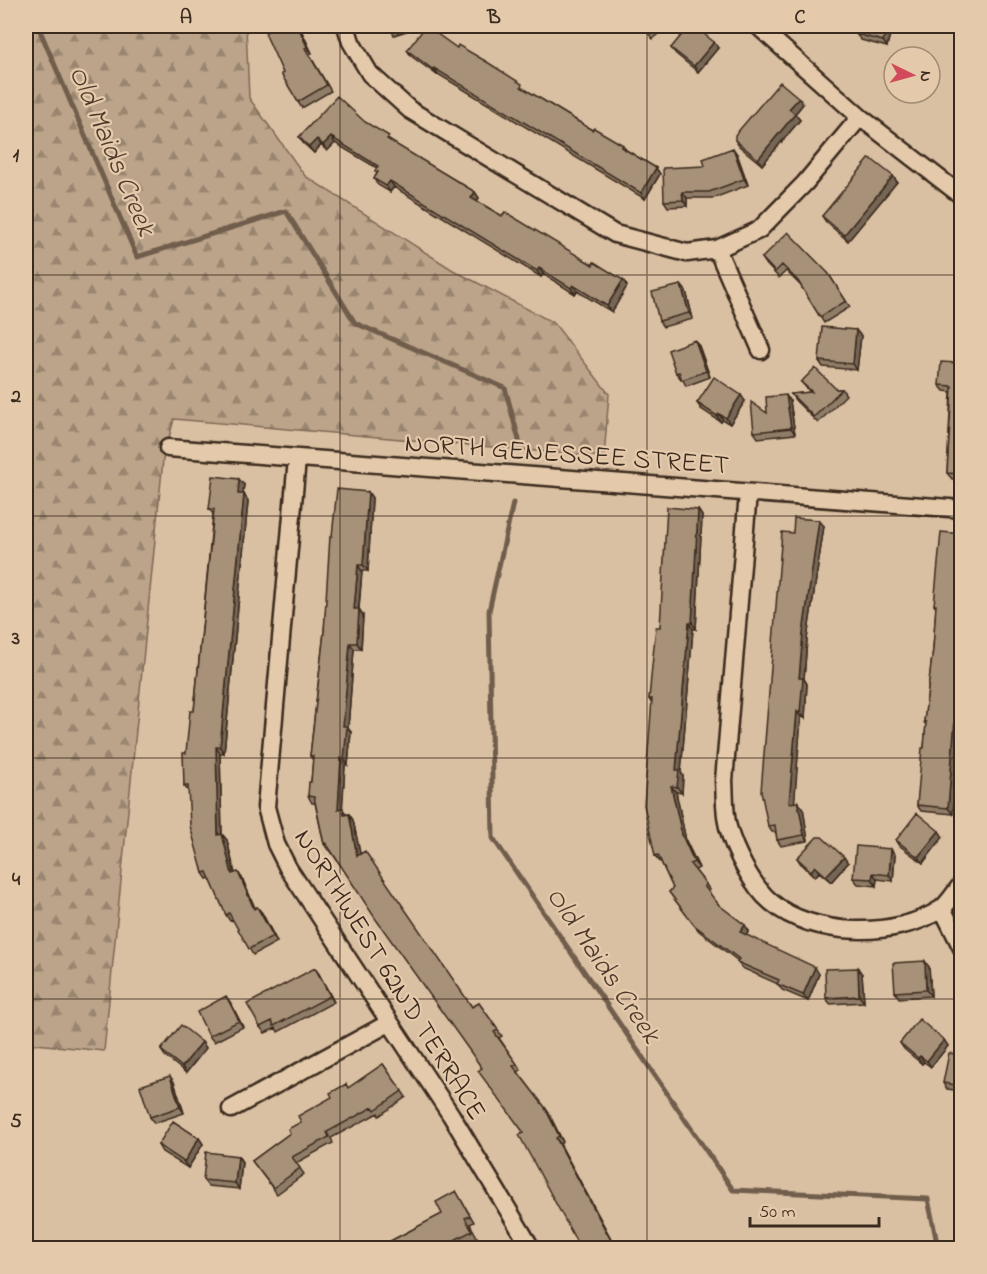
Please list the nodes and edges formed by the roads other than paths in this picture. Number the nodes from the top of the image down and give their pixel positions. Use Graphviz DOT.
graph roads {
  1 [pos="346,26"];
  2 [pos="767,28"];
  3 [pos="860,117"];
  4 [pos="962,196"];
  5 [pos="717,249"];
  6 [pos="761,350"];
  7 [pos="168,448"];
  8 [pos="297,459"];
  9 [pos="748,493"];
  10 [pos="962,509"];
  11 [pos="962,884"];
  12 [pos="942,908"];
  13 [pos="962,948"];
  14 [pos="389,1023"];
  15 [pos="231,1109"];
  16 [pos="531,1248"];
  1 -- 5 [label="street"];
  2 -- 3 [label="street"];
  3 -- 4 [label="street"];
  3 -- 5 [label="street"];
  5 -- 6 [label="street"];
  7 -- 8 [label="street, NORTH GENESSEE STREET"];
  8 -- 9 [label="street, NORTH GENESSEE STREET"];
  8 -- 14 [label="street, NORTHWEST 62ND TERRACE"];
  9 -- 10 [label="street, NORTH GENESSEE STREET"];
  9 -- 12 [label="street"];
  11 -- 12 [label="street"];
  12 -- 13 [label="street"];
  14 -- 15 [label="street"];
  14 -- 16 [label="street, NORTHWEST 62ND TERRACE"];
}
